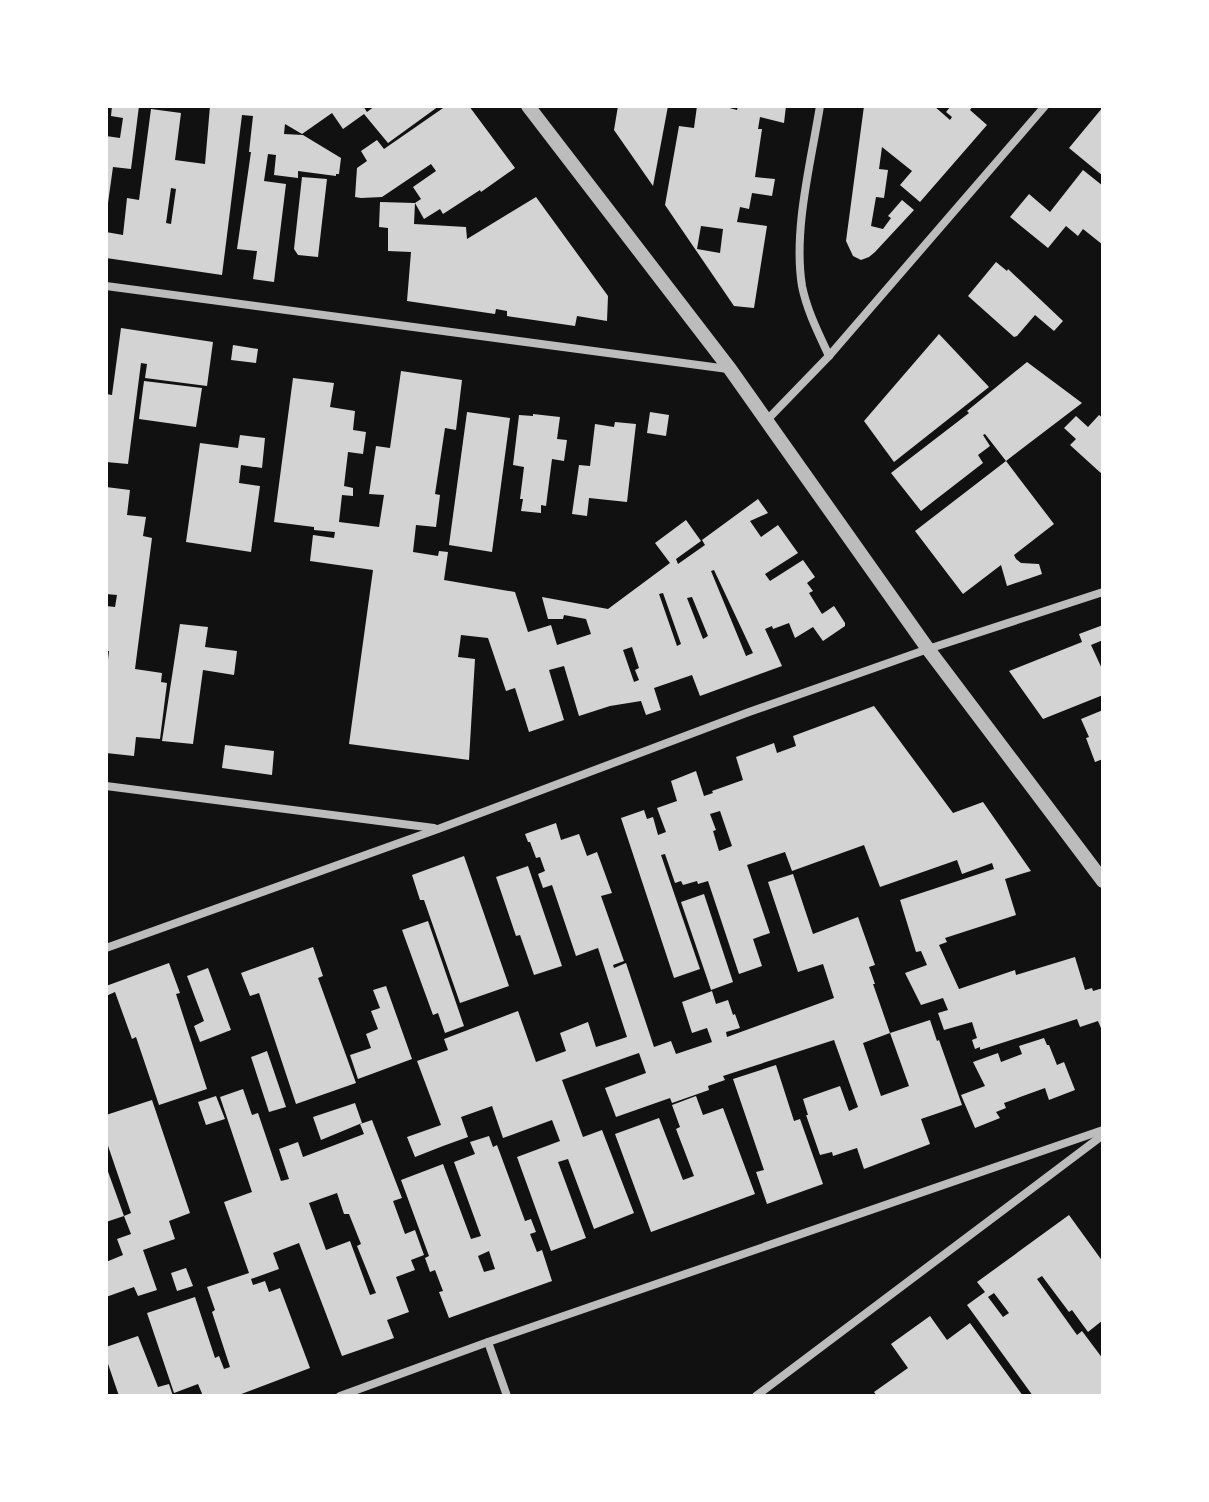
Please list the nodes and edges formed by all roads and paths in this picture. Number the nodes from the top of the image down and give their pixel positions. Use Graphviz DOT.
graph roads {
  1 [pos="528,106"];
  2 [pos="820,106"];
  3 [pos="1045,106"];
  4 [pos="106,286"];
  5 [pos="829,356"];
  6 [pos="730,369"];
  7 [pos="767,420"];
  8 [pos="1103,592"];
  9 [pos="928,649"];
  10 [pos="106,786"];
  11 [pos="438,829"];
  12 [pos="1103,881"];
  13 [pos="106,948"];
  14 [pos="1103,1133"];
  15 [pos="488,1342"];
  16 [pos="340,1396"];
  17 [pos="507,1396"];
  18 [pos="756,1396"];
  1 -- 6 [label="street"];
  2 -- 5 [label="street"];
  3 -- 5 [label="street"];
  4 -- 6 [label="street"];
  5 -- 7 [label="street"];
  6 -- 7 [label="street"];
  7 -- 9 [label="street"];
  8 -- 9 [label="street"];
  9 -- 11 [label="street"];
  9 -- 12 [label="street"];
  10 -- 11 [label="street"];
  11 -- 13 [label="street"];
  14 -- 15 [label="street"];
  14 -- 18 [label="street"];
  15 -- 16 [label="street"];
  15 -- 17 [label="street"];
}
